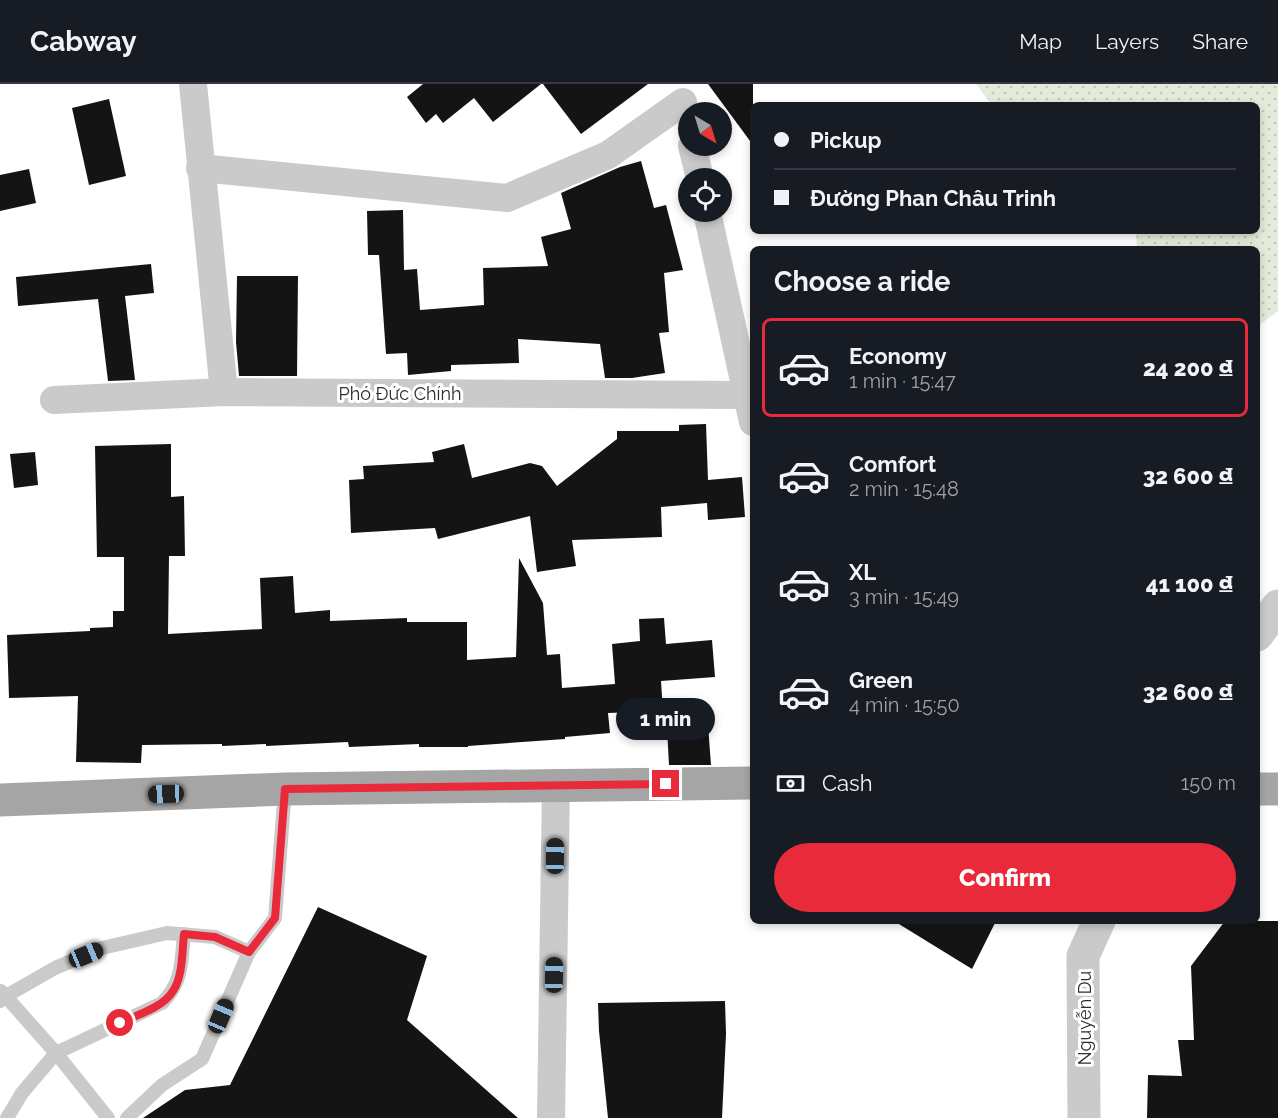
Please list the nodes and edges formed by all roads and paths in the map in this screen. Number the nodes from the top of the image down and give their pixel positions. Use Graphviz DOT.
graph roads {
  1 [pos="193,84"];
  2 [pos="678,108"];
  3 [pos="200,168"];
  4 [pos="709,222"];
  5 [pos="224,392"];
  6 [pos="54,400"];
  7 [pos="750,408"];
  8 [pos="1278,606"];
  9 [pos="1260,632"];
  10 [pos="750,783"];
  11 [pos="556,785"];
  12 [pos="285,789"];
  13 [pos="1260,789"];
  14 [pos="1278,789"];
  15 [pos="0,800"];
  16 [pos="1098,924"];
  17 [pos="184,934"];
  18 [pos="249,952"];
  19 [pos="2,996"];
  20 [pos="56,1053"];
  21 [pos="7,1118"];
  22 [pos="108,1118"];
  23 [pos="127,1118"];
  24 [pos="551,1118"];
  25 [pos="1084,1118"];
  1 -- 3 [label="street"];
  2 -- 3 [label="street"];
  3 -- 5 [label="street"];
  4 -- 7 [label="street"];
  5 -- 6 [label="street, Phó Đức Chính"];
  5 -- 7 [label="street, Phó Đức Chính"];
  8 -- 9 [label="street"];
  10 -- 11 [label="main road"];
  11 -- 12 [label="main road"];
  11 -- 24 [label="street"];
  12 -- 15 [label="main road"];
  12 -- 18 [label="lane"];
  13 -- 14 [label="main road"];
  16 -- 25 [label="street, Nguyễn Du"];
  17 -- 18 [label="lane"];
  17 -- 19 [label="lane"];
  17 -- 20 [label="lane"];
  18 -- 23 [label="lane"];
  19 -- 20 [label="lane"];
  20 -- 21 [label="lane"];
  20 -- 22 [label="lane"];
}
